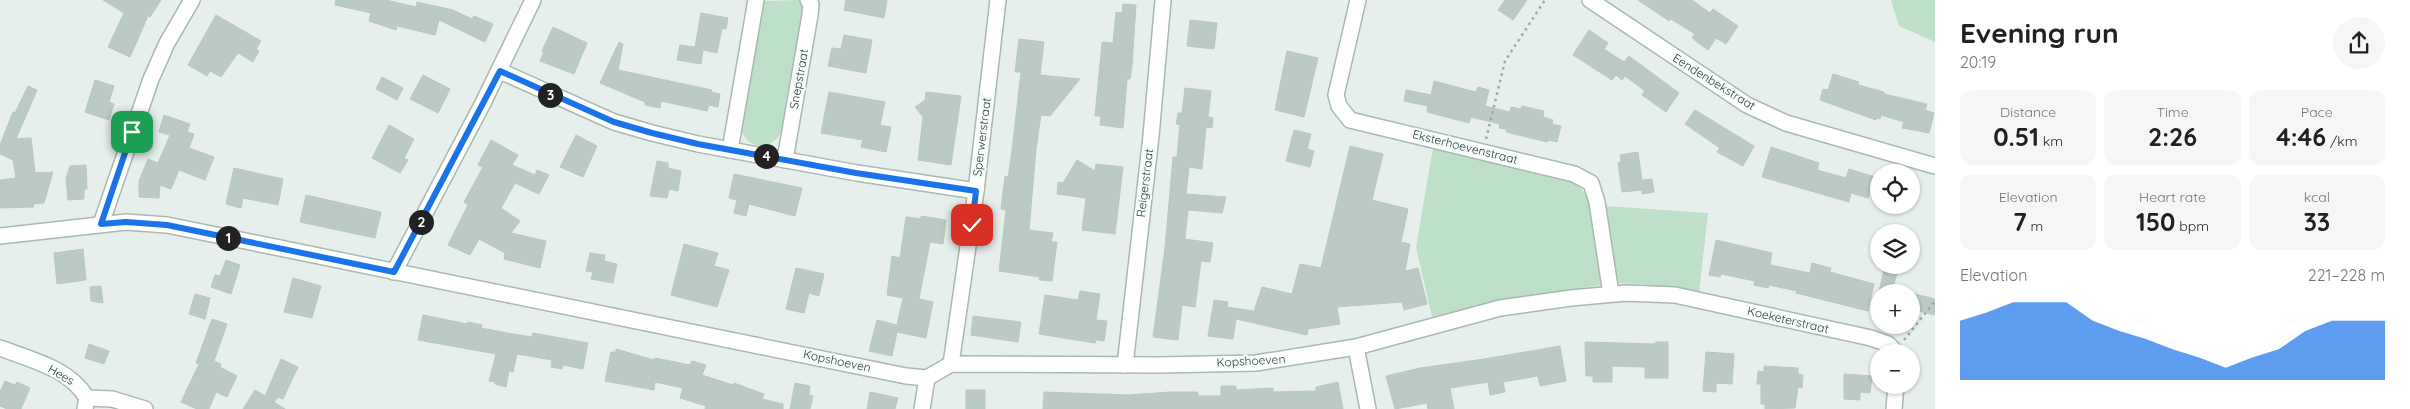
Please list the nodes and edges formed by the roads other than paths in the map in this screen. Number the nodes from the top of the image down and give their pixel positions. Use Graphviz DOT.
graph roads {
  1 [pos="192,0"];
  2 [pos="756,0"];
  3 [pos="808,0"];
  4 [pos="998,0"];
  5 [pos="1164,0"];
  6 [pos="1358,0"];
  7 [pos="1590,0"];
  8 [pos="529,1"];
  9 [pos="500,71"];
  10 [pos="730,150"];
  11 [pos="785,160"];
  12 [pos="1935,166"];
  13 [pos="976,191"];
  14 [pos="101,224"];
  15 [pos="0,236"];
  16 [pos="394,272"];
  17 [pos="1611,294"];
  18 [pos="1675,295"];
  19 [pos="1888,344"];
  20 [pos="1356,347"];
  21 [pos="0,348"];
  22 [pos="951,364"];
  23 [pos="1125,365"];
  24 [pos="927,378"];
  25 [pos="1895,394"];
  26 [pos="86,404"];
  27 [pos="145,409"];
  28 [pos="922,409"];
  29 [pos="1368,409"];
  30 [pos="1894,409"];
  1 -- 14 [label="street"];
  2 -- 10 [label="street"];
  3 -- 11 [label="street, Snepstraat"];
  4 -- 13 [label="street, Sperwerstraat"];
  5 -- 23 [label="street, Reigerstraat"];
  6 -- 17 [label="street, Eksterhoevenstraat"];
  7 -- 12 [label="street, Eendenbekstraat"];
  8 -- 9 [label="street"];
  9 -- 10 [label="street"];
  9 -- 16 [label="street"];
  10 -- 11 [label="street"];
  11 -- 13 [label="street"];
  13 -- 22 [label="street, Sperwerstraat"];
  14 -- 15 [label="street, Kopshoeven"];
  14 -- 16 [label="street, Kopshoeven"];
  16 -- 24 [label="street, Kopshoeven"];
  17 -- 18 [label="street, Kopshoeven"];
  17 -- 20 [label="street, Kopshoeven"];
  18 -- 19 [label="street, Koeketerstraat"];
  20 -- 23 [label="street, Kopshoeven"];
  20 -- 29 [label="street"];
  21 -- 26 [label="street, Hees"];
  22 -- 23 [label="street, Kopshoeven"];
  22 -- 24 [label="street"];
  24 -- 28 [label="street"];
  25 -- 30 [label="street"];
  26 -- 27 [label="street, Hees"];
}
